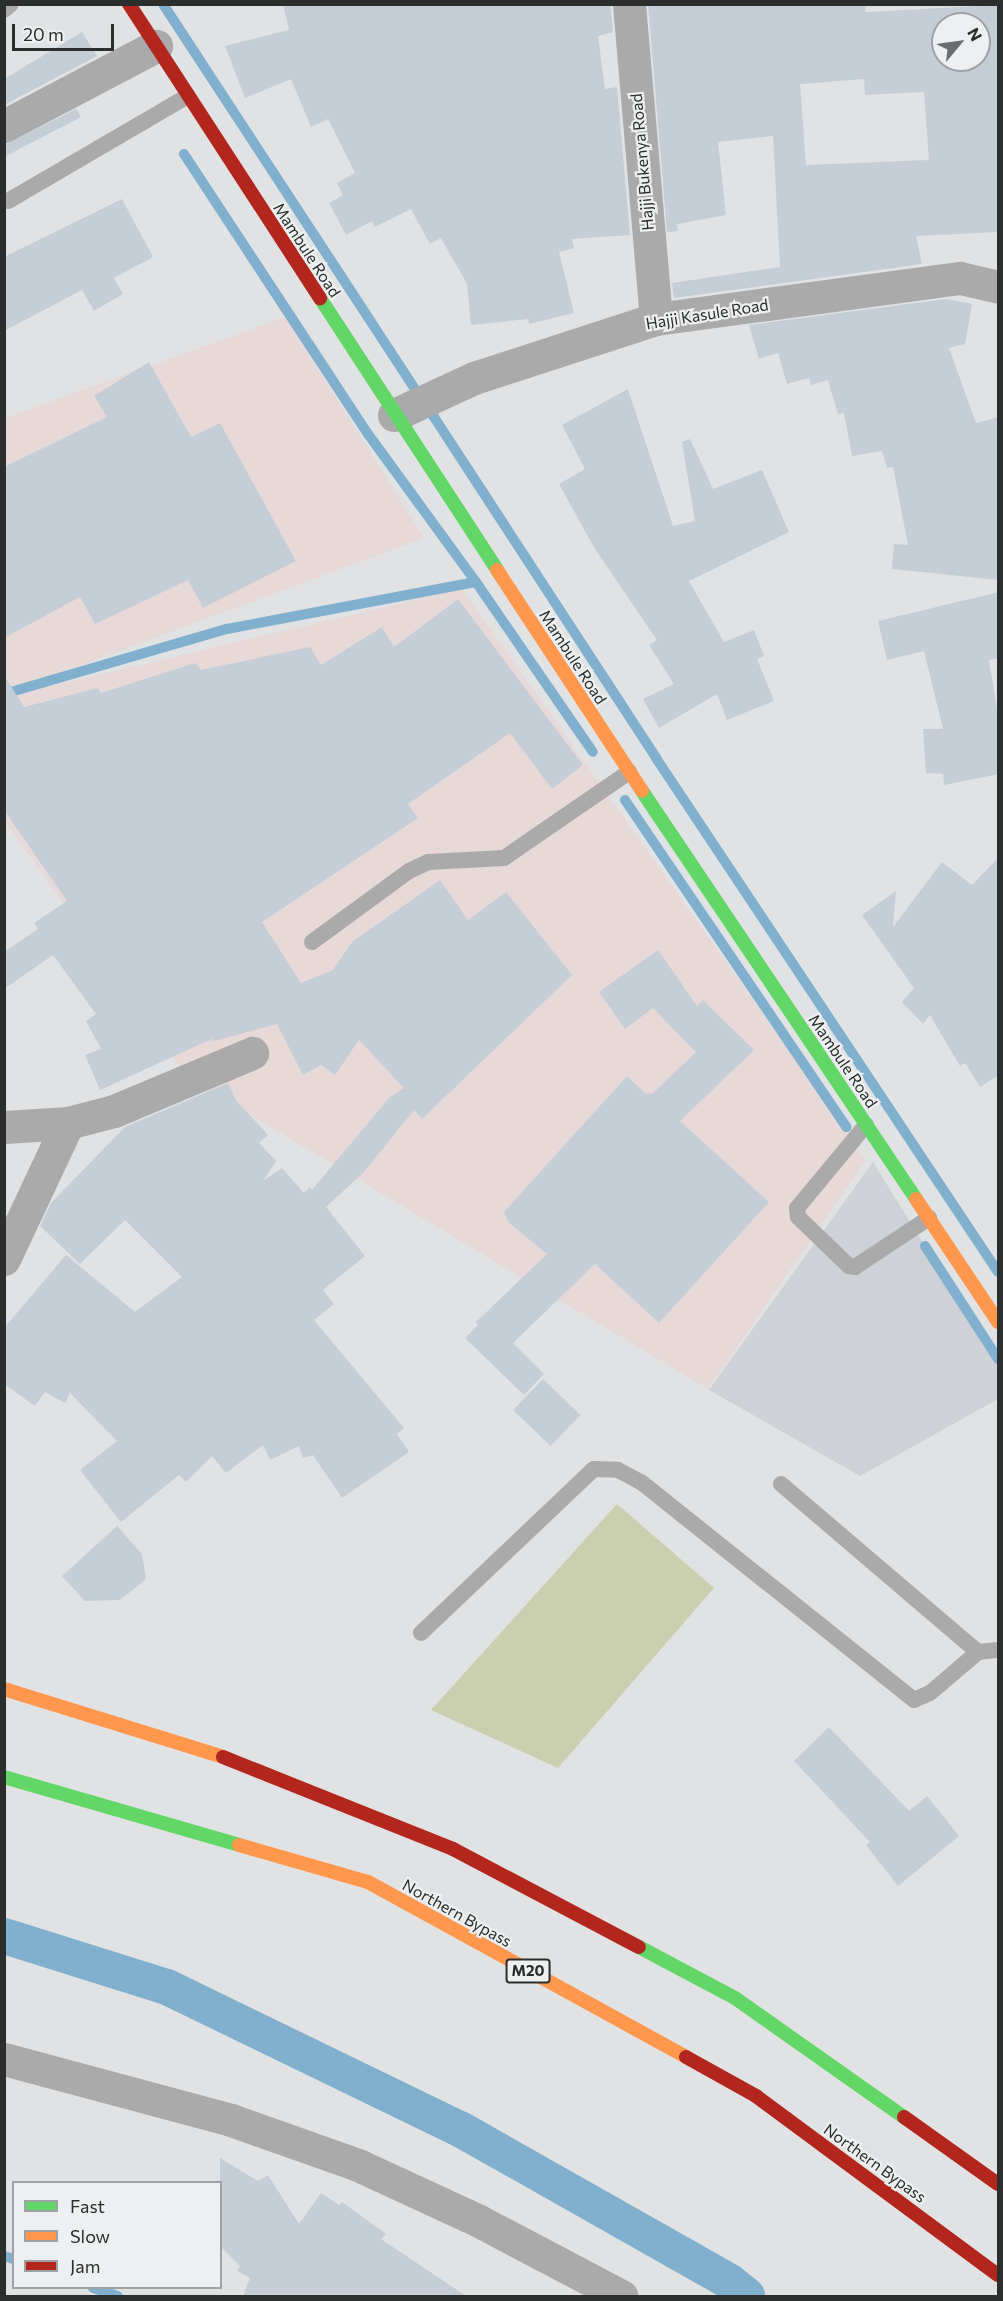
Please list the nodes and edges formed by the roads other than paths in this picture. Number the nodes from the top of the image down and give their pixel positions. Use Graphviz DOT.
graph roads {
  1 [pos="11,4"];
  2 [pos="129,4"];
  3 [pos="629,4"];
  4 [pos="4,10"];
  5 [pos="156,46"];
  6 [pos="188,96"];
  7 [pos="4,126"];
  8 [pos="8,201"];
  9 [pos="999,287"];
  10 [pos="656,319"];
  11 [pos="394,415"];
  12 [pos="629,772"];
  13 [pos="312,942"];
  14 [pos="252,1053"];
  15 [pos="68,1123"];
  16 [pos="866,1125"];
  17 [pos="4,1127"];
  18 [pos="929,1218"];
  19 [pos="4,1259"];
  20 [pos="999,1322"];
  21 [pos="781,1484"];
  22 [pos="421,1633"];
  23 [pos="999,1650"];
  24 [pos="978,1652"];
  25 [pos="4,1689"];
  26 [pos="4,1777"];
  27 [pos="4,2059"];
  28 [pos="999,2184"];
  29 [pos="999,2275"];
  30 [pos="621,2296"];
  1 -- 4 [label="lane"];
  2 -- 5 [label="main road, Mambule Road"];
  3 -- 10 [label="street, Hajji Bukenya Road"];
  5 -- 6 [label="main road, Mambule Road"];
  5 -- 7 [label="street"];
  6 -- 8 [label="lane"];
  6 -- 11 [label="main road, Mambule Road"];
  9 -- 10 [label="street, Hajji Kasule Road"];
  10 -- 11 [label="street, Hajji Kasule Road"];
  11 -- 12 [label="main road, Mambule Road"];
  12 -- 13 [label="lane"];
  12 -- 16 [label="main road, Mambule Road"];
  14 -- 15 [label="street"];
  15 -- 17 [label="street"];
  15 -- 19 [label="street"];
  16 -- 18 [label="main road, Mambule Road"];
  16 -- 18 [label="lane"];
  18 -- 20 [label="main road, Mambule Road"];
  21 -- 24 [label="lane"];
  22 -- 24 [label="lane"];
  23 -- 24 [label="lane"];
  25 -- 28 [label="main road"];
  26 -- 29 [label="main road, Northern Bypass / M20"];
  27 -- 30 [label="street"];
}
